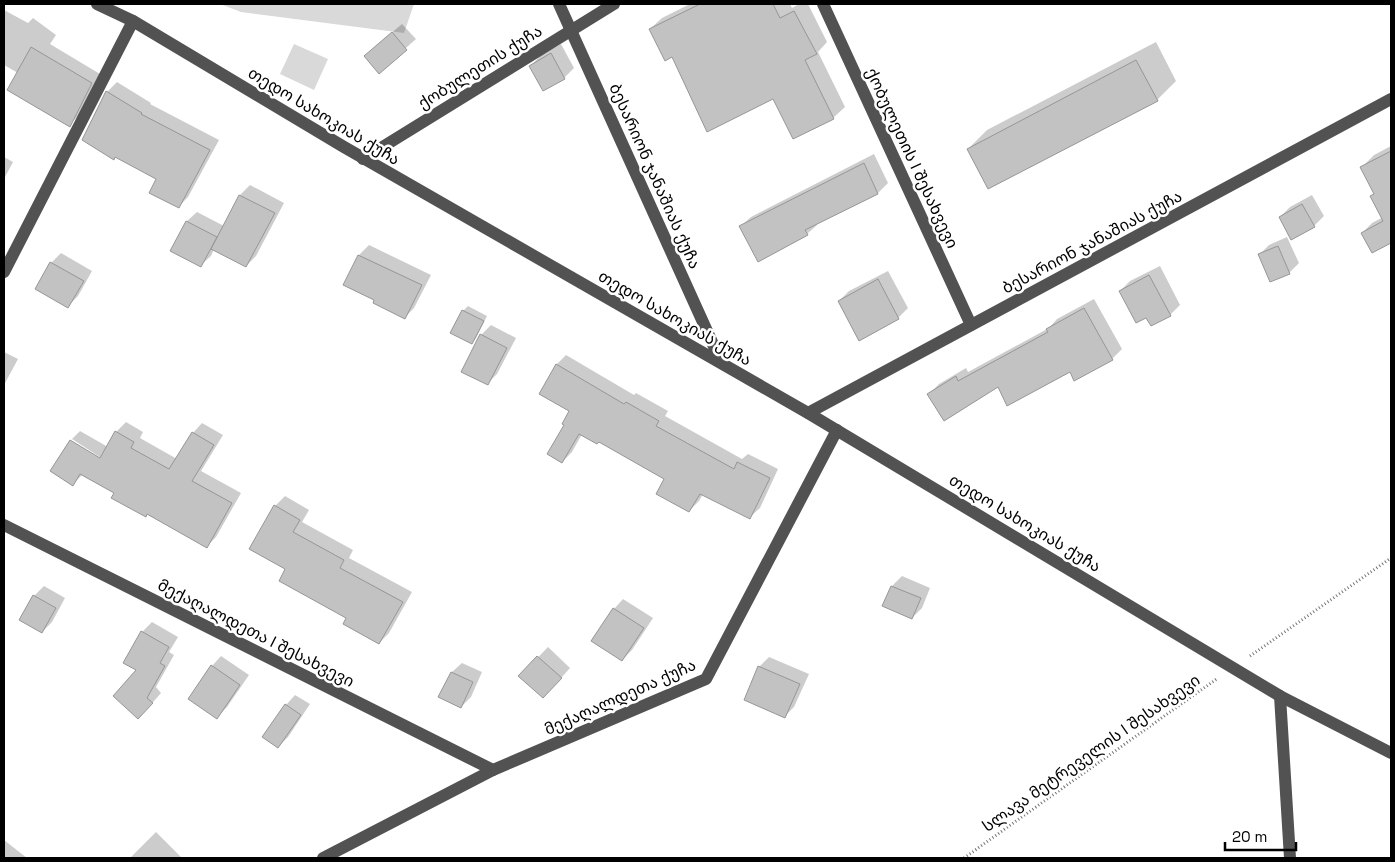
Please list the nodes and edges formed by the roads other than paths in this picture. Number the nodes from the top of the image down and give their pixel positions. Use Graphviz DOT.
graph roads {
  1 [pos="97,4"];
  2 [pos="559,4"];
  3 [pos="614,4"];
  4 [pos="823,4"];
  5 [pos="132,21"];
  6 [pos="571,29"];
  7 [pos="1391,99"];
  8 [pos="363,159"];
  9 [pos="4,272"];
  10 [pos="970,326"];
  11 [pos="721,362"];
  12 [pos="808,413"];
  13 [pos="837,430"];
  14 [pos="4,525"];
  15 [pos="1280,696"];
  16 [pos="1391,753"];
  17 [pos="493,770"];
  18 [pos="323,858"];
  19 [pos="1290,858"];
  1 -- 5 [label="street, თედო სახოკიას ქუჩა"];
  2 -- 6 [label="street, ბესარიონ ჯანაშიას ქუჩა"];
  3 -- 6 [label="street, ქობულეთის ქუჩა"];
  4 -- 10 [label="street, ქობულეთის I შესახვევი"];
  5 -- 8 [label="street, თედო სახოკიას ქუჩა"];
  5 -- 9 [label="street"];
  6 -- 8 [label="street, ქობულეთის ქუჩა"];
  6 -- 11 [label="street, ბესარიონ ჯანაშიას ქუჩა"];
  7 -- 10 [label="street, ბესარიონ ჯანაშიას ქუჩა"];
  8 -- 11 [label="street, თედო სახოკიას ქუჩა"];
  10 -- 12 [label="street, ბესარიონ ჯანაშიას ქუჩა"];
  11 -- 12 [label="street, თედო სახოკიას ქუჩა"];
  12 -- 13 [label="street, თედო სახოკიას ქუჩა"];
  13 -- 15 [label="street, თედო სახოკიას ქუჩა"];
  13 -- 17 [label="street, მექაღალდეთა ქუჩა"];
  14 -- 17 [label="street, მექაღალდეთა I შესახვევი"];
  15 -- 16 [label="street, თედო სახოკიას ქუჩა"];
  15 -- 19 [label="street"];
  17 -- 18 [label="street, მექაღალდეთა ქუჩა"];
}
